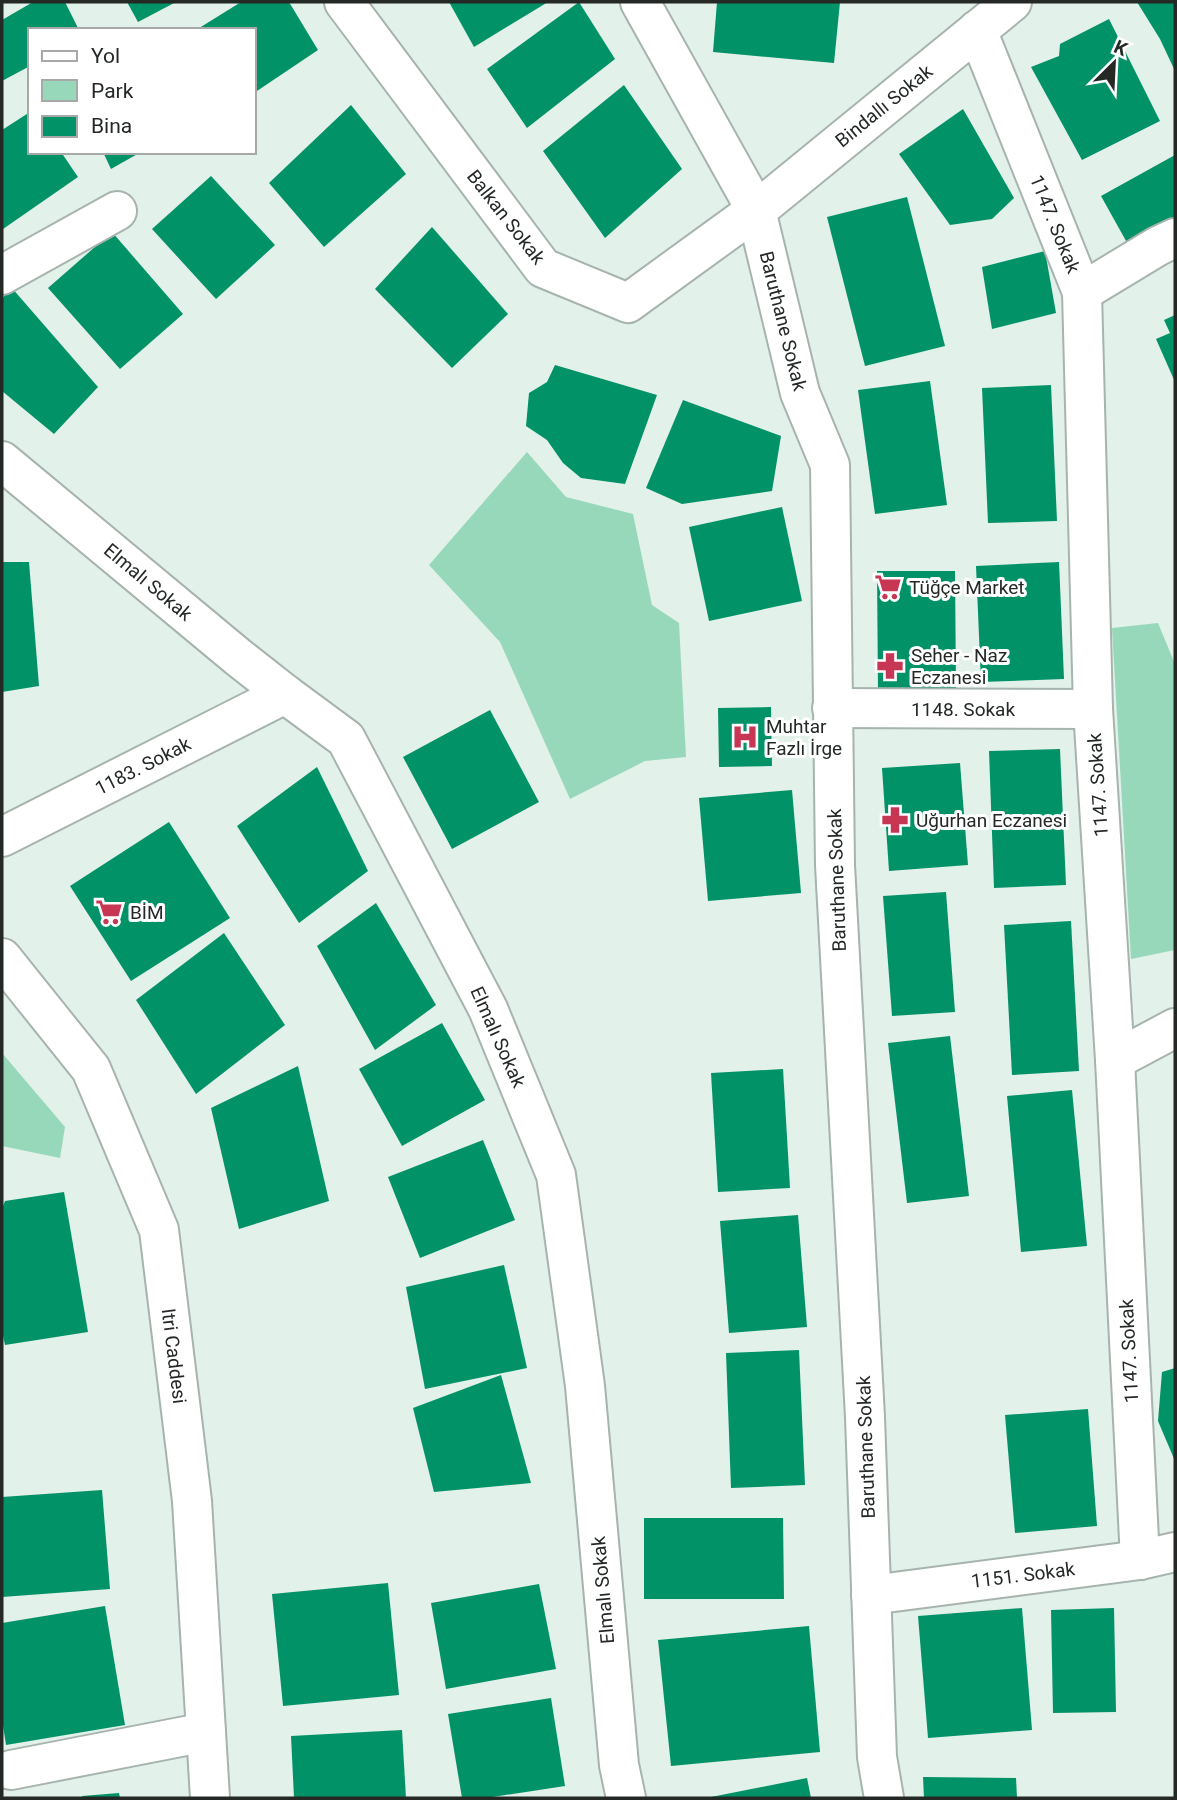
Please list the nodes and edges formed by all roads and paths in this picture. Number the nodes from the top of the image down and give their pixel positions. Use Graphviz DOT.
graph roads {
  1 [pos="344,2"];
  2 [pos="640,2"];
  3 [pos="1012,2"];
  4 [pos="977,30"];
  5 [pos="756,210"];
  6 [pos="117,211"];
  7 [pos="1175,238"];
  8 [pos="2,275"];
  9 [pos="1082,292"];
  10 [pos="2,461"];
  11 [pos="285,694"];
  12 [pos="832,708"];
  13 [pos="1093,709"];
  14 [pos="2,837"];
  15 [pos="2,958"];
  16 [pos="1175,1028"];
  17 [pos="1115,1060"];
  18 [pos="1158,1556"];
  19 [pos="871,1595"];
  20 [pos="206,1732"];
  21 [pos="11,1770"];
  22 [pos="209,1798"];
  23 [pos="626,1798"];
  24 [pos="884,1798"];
  1 -- 5 [label="street, Balkan Sokak"];
  2 -- 5 [label="street, Baruthane Sokak"];
  3 -- 4 [label="street, Bindallı Sokak"];
  4 -- 5 [label="street, Bindallı Sokak"];
  4 -- 9 [label="street, 1147. Sokak"];
  5 -- 12 [label="street, Baruthane Sokak"];
  6 -- 8 [label="street"];
  7 -- 9 [label="street"];
  9 -- 13 [label="street, 1147. Sokak"];
  10 -- 11 [label="street, Elmalı Sokak"];
  11 -- 14 [label="street, 1183. Sokak"];
  11 -- 23 [label="street, Elmalı Sokak"];
  12 -- 13 [label="street, 1148. Sokak"];
  12 -- 19 [label="street, Baruthane Sokak"];
  13 -- 17 [label="street, 1147. Sokak"];
  15 -- 20 [label="street, Itri Caddesi"];
  16 -- 17 [label="street"];
  17 -- 18 [label="street, 1147. Sokak"];
  18 -- 19 [label="street, 1151. Sokak"];
  19 -- 24 [label="street, Baruthane Sokak"];
  20 -- 21 [label="street"];
  20 -- 22 [label="street, Itri Caddesi"];
}
